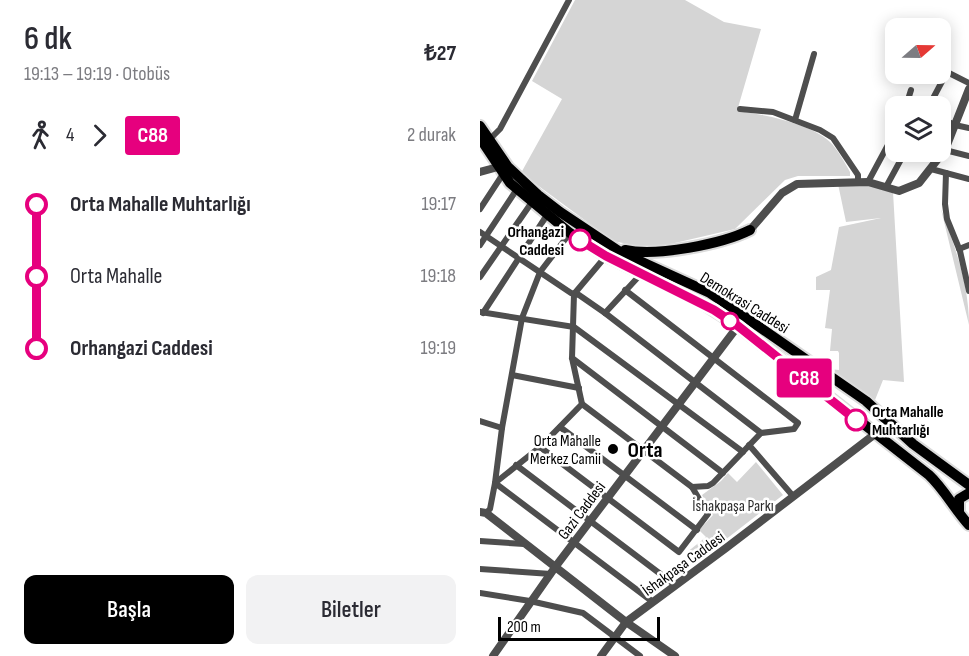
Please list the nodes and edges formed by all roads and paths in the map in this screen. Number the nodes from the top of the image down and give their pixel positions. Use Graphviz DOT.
graph roads {
  1 [pos="569,0"];
  2 [pos="814,54"];
  3 [pos="969,83"];
  4 [pos="911,90"];
  5 [pos="969,90"];
  6 [pos="909,96"];
  7 [pos="934,96"];
  8 [pos="740,109"];
  9 [pos="795,120"];
  10 [pos="951,123"];
  11 [pos="955,125"];
  12 [pos="480,126"];
  13 [pos="969,128"];
  14 [pos="951,135"];
  15 [pos="484,144"];
  16 [pos="885,150"];
  17 [pos="951,152"];
  18 [pos="969,156"];
  19 [pos="900,162"];
  20 [pos="936,162"];
  21 [pos="931,169"];
  22 [pos="500,171"];
  23 [pos="480,172"];
  24 [pos="946,173"];
  25 [pos="969,178"];
  26 [pos="858,182"];
  27 [pos="868,182"];
  28 [pos="886,187"];
  29 [pos="517,189"];
  30 [pos="532,202"];
  31 [pos="480,209"];
  32 [pos="547,215"];
  33 [pos="750,230"];
  34 [pos="570,233"];
  35 [pos="483,234"];
  36 [pos="480,245"];
  37 [pos="969,245"];
  38 [pos="501,246"];
  39 [pos="959,249"];
  40 [pos="669,250"];
  41 [pos="609,252"];
  42 [pos="519,258"];
  43 [pos="654,268"];
  44 [pos="540,272"];
  45 [pos="641,274"];
  46 [pos="480,277"];
  47 [pos="659,282"];
  48 [pos="686,282"];
  49 [pos="625,290"];
  50 [pos="969,291"];
  51 [pos="574,294"];
  52 [pos="732,309"];
  53 [pos="482,313"];
  54 [pos="605,313"];
  55 [pos="522,318"];
  56 [pos="738,326"];
  57 [pos="574,327"];
  58 [pos="572,358"];
  59 [pos="713,358"];
  60 [pos="512,375"];
  61 [pos="696,381"];
  62 [pos="579,388"];
  63 [pos="582,404"];
  64 [pos="679,404"];
  65 [pos="480,421"];
  66 [pos="560,427"];
  67 [pos="662,427"];
  68 [pos="502,428"];
  69 [pos="761,433"];
  70 [pos="875,434"];
  71 [pos="913,444"];
  72 [pos="749,445"];
  73 [pos="540,447"];
  74 [pos="644,450"];
  75 [pos="743,452"];
  76 [pos="516,465"];
  77 [pos="723,473"];
  78 [pos="625,475"];
  79 [pos="495,483"];
  80 [pos="969,485"];
  81 [pos="692,487"];
  82 [pos="969,493"];
  83 [pos="793,495"];
  84 [pos="608,498"];
  85 [pos="483,513"];
  86 [pos="963,519"];
  87 [pos="591,520"];
  88 [pos="697,530"];
  89 [pos="969,535"];
  90 [pos="480,541"];
  91 [pos="574,542"];
  92 [pos="527,544"];
  93 [pos="556,566"];
  94 [pos="480,570"];
  95 [pos="550,574"];
  96 [pos="675,585"];
  97 [pos="482,594"];
  98 [pos="480,600"];
  99 [pos="530,601"];
  100 [pos="653,602"];
  101 [pos="626,622"];
  102 [pos="615,637"];
  103 [pos="493,656"];
  104 [pos="602,656"];
  105 [pos="640,656"];
  106 [pos="675,656"];
  1 -- 15 [label="street"];
  2 -- 9 [label="street"];
  3 -- 7 [label="street"];
  4 -- 6 [label="street"];
  5 -- 11 [label="street"];
  8 -- 9 [label="street"];
  9 -- 26 [label="street"];
  10 -- 11 [label="street"];
  11 -- 13 [label="street"];
  11 -- 14 [label="street"];
  12 -- 15 [label="main road, Demokrasi Caddesi"];
  15 -- 22 [label="main road, Demokrasi Caddesi"];
  15 -- 41 [label="main road, Demokrasi Caddesi"];
  16 -- 27 [label="street"];
  17 -- 18 [label="street"];
  19 -- 28 [label="street"];
  20 -- 21 [label="street"];
  21 -- 24 [label="street"];
  21 -- 28 [label="street"];
  22 -- 23 [label="street"];
  22 -- 29 [label="main road, Demokrasi Caddesi"];
  22 -- 31 [label="street"];
  24 -- 25 [label="street"];
  24 -- 39 [label="street"];
  26 -- 27 [label="street"];
  26 -- 33 [label="street"];
  27 -- 28 [label="street"];
  29 -- 30 [label="main road, Demokrasi Caddesi"];
  29 -- 35 [label="street"];
  30 -- 32 [label="main road, Demokrasi Caddesi"];
  30 -- 38 [label="street"];
  32 -- 34 [label="main road, Demokrasi Caddesi"];
  32 -- 42 [label="street"];
  33 -- 40 [label="main road"];
  33 -- 48 [label="main road"];
  34 -- 41 [label="main road, Demokrasi Caddesi"];
  34 -- 44 [label="street"];
  35 -- 36 [label="street"];
  35 -- 38 [label="street"];
  37 -- 39 [label="street"];
  38 -- 42 [label="street"];
  38 -- 46 [label="street"];
  39 -- 50 [label="street"];
  40 -- 41 [label="main road"];
  40 -- 43 [label="main road"];
  41 -- 43 [label="main road, Demokrasi Caddesi"];
  41 -- 45 [label="main road, Demokrasi Caddesi"];
  41 -- 51 [label="street"];
  42 -- 44 [label="street"];
  42 -- 53 [label="street"];
  43 -- 47 [label="main road"];
  43 -- 48 [label="main road, Demokrasi Caddesi"];
  44 -- 51 [label="street"];
  44 -- 55 [label="street"];
  45 -- 47 [label="main road, Demokrasi Caddesi"];
  45 -- 49 [label="street"];
  47 -- 56 [label="main road, Demokrasi Caddesi"];
  48 -- 52 [label="main road, Demokrasi Caddesi"];
  49 -- 54 [label="street"];
  49 -- 59 [label="street"];
  51 -- 54 [label="street"];
  51 -- 57 [label="street"];
  52 -- 56 [label="main road"];
  52 -- 71 [label="main road, Demokrasi Caddesi"];
  53 -- 55 [label="street"];
  54 -- 61 [label="street"];
  55 -- 57 [label="street"];
  55 -- 60 [label="street"];
  56 -- 59 [label="street, Gazi Caddesi"];
  56 -- 70 [label="main road, Demokrasi Caddesi"];
  57 -- 58 [label="street"];
  57 -- 64 [label="street"];
  58 -- 62 [label="street"];
  58 -- 67 [label="street"];
  59 -- 61 [label="street, Gazi Caddesi"];
  59 -- 69 [label="street"];
  60 -- 62 [label="street"];
  60 -- 68 [label="street"];
  61 -- 64 [label="street, Gazi Caddesi"];
  61 -- 69 [label="street"];
  62 -- 63 [label="street"];
  63 -- 66 [label="street"];
  63 -- 74 [label="street"];
  64 -- 67 [label="street, Gazi Caddesi"];
  64 -- 75 [label="street"];
  65 -- 68 [label="street"];
  66 -- 73 [label="street"];
  66 -- 78 [label="street"];
  67 -- 74 [label="street, Gazi Caddesi"];
  67 -- 77 [label="street"];
  68 -- 79 [label="street"];
  69 -- 72 [label="street"];
  70 -- 71 [label="main road"];
  70 -- 83 [label="street, İshakpaşa Caddesi"];
  70 -- 86 [label="main road, Demokrasi Caddesi"];
  71 -- 80 [label="main road, Demokrasi Caddesi"];
  72 -- 75 [label="street"];
  72 -- 83 [label="street"];
  73 -- 76 [label="street"];
  73 -- 84 [label="street"];
  74 -- 78 [label="street, Gazi Caddesi"];
  74 -- 81 [label="street"];
  75 -- 77 [label="street"];
  76 -- 79 [label="street"];
  76 -- 87 [label="street"];
  77 -- 81 [label="street"];
  78 -- 84 [label="street, Gazi Caddesi"];
  78 -- 88 [label="street"];
  79 -- 85 [label="street"];
  79 -- 91 [label="street"];
  81 -- 88 [label="street"];
  82 -- 86 [label="main road"];
  83 -- 96 [label="street, İshakpaşa Caddesi"];
  84 -- 87 [label="street, Gazi Caddesi"];
  84 -- 88 [label="street"];
  85 -- 92 [label="street"];
  86 -- 89 [label="main road, Demokrasi Caddesi"];
  87 -- 91 [label="street, Gazi Caddesi"];
  87 -- 96 [label="street"];
  90 -- 92 [label="street"];
  91 -- 93 [label="street, Gazi Caddesi"];
  91 -- 100 [label="street"];
  92 -- 93 [label="street"];
  93 -- 95 [label="street, Gazi Caddesi"];
  93 -- 101 [label="street"];
  94 -- 95 [label="street"];
  95 -- 99 [label="street, Gazi Caddesi"];
  96 -- 100 [label="street, İshakpaşa Caddesi"];
  97 -- 98 [label="street"];
  97 -- 99 [label="street"];
  99 -- 102 [label="street"];
  99 -- 103 [label="street, Gazi Caddesi"];
  100 -- 101 [label="street, İshakpaşa Caddesi"];
  101 -- 102 [label="street, İshakpaşa Caddesi"];
  101 -- 106 [label="street"];
  102 -- 104 [label="street, İshakpaşa Caddesi"];
  102 -- 105 [label="street"];
}
